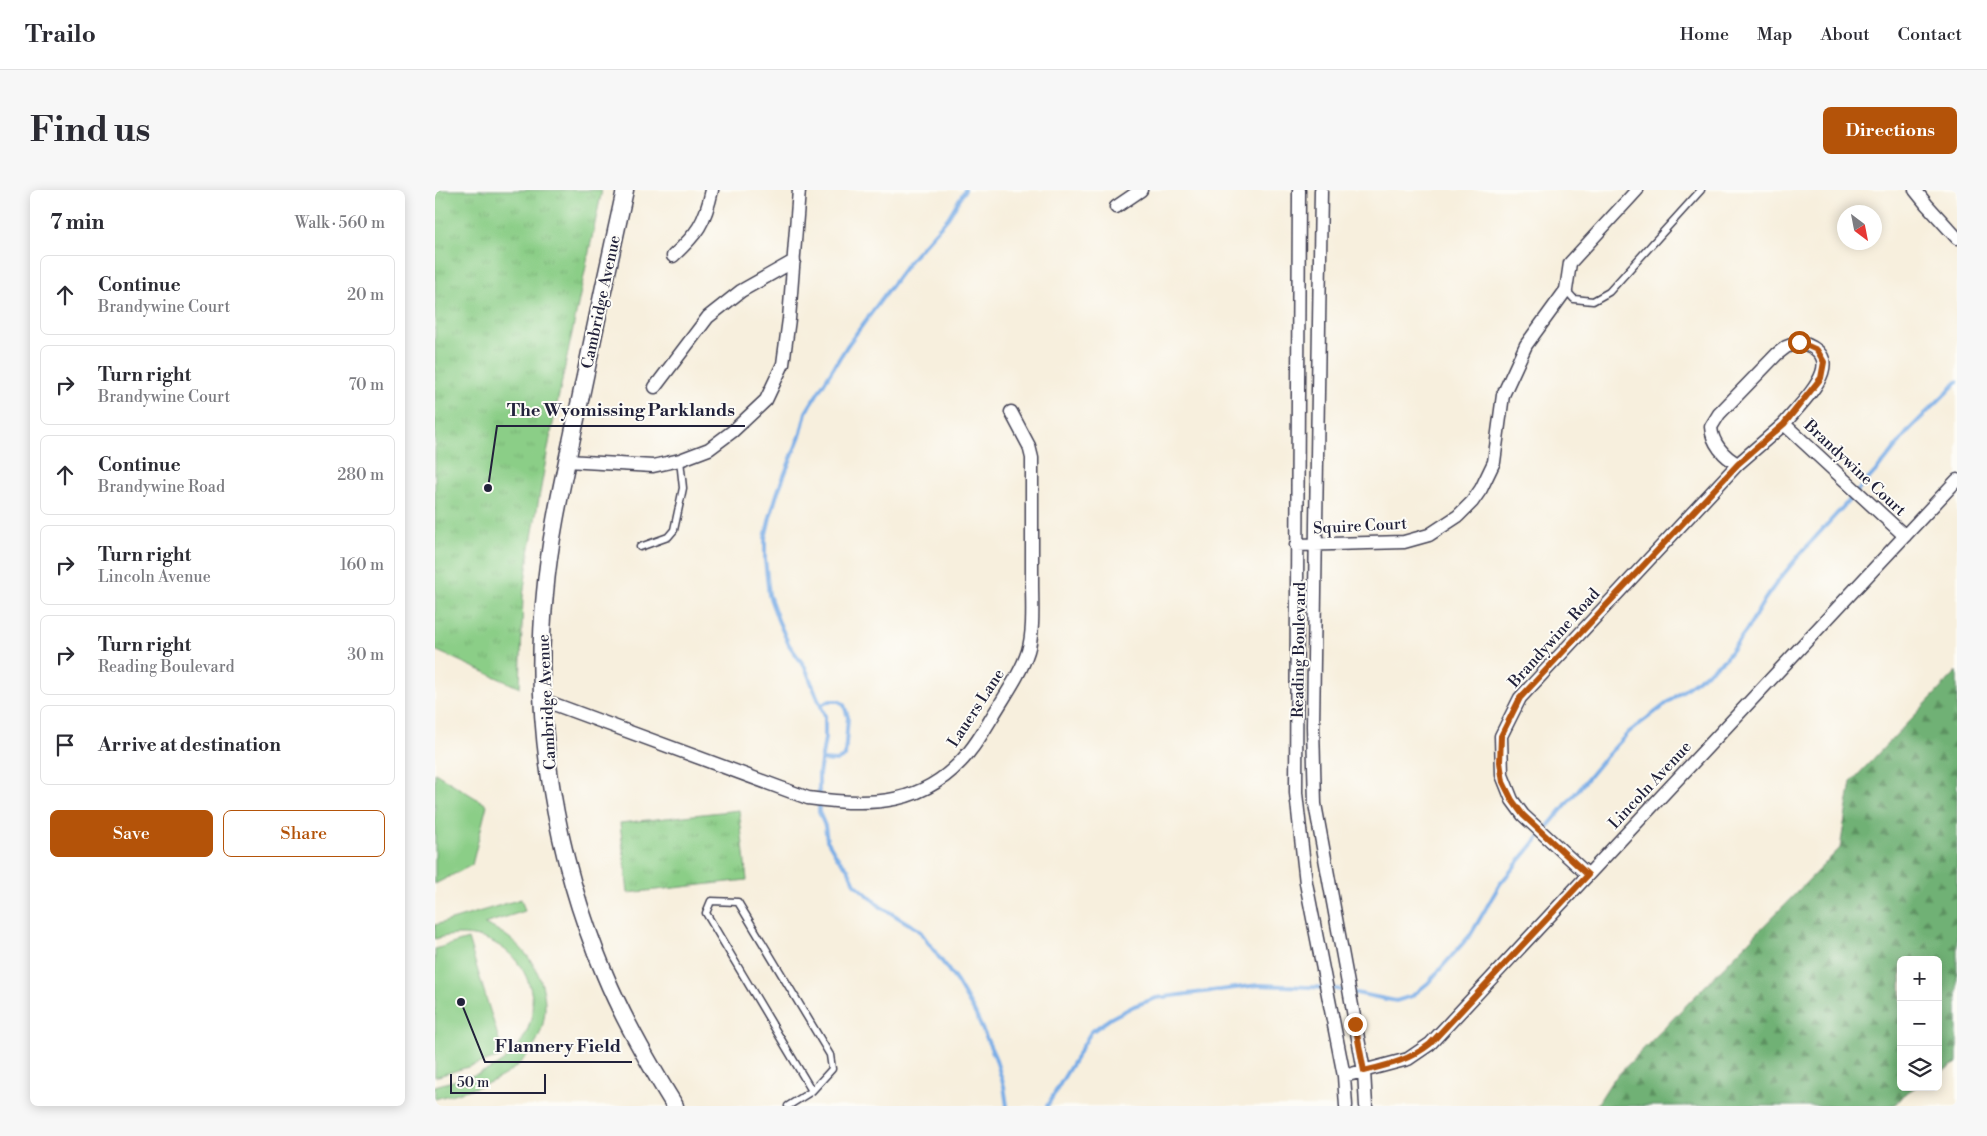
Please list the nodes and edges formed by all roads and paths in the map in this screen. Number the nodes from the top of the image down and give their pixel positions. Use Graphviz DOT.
graph roads {
  1 [pos="625,190"];
  2 [pos="712,190"];
  3 [pos="799,190"];
  4 [pos="1141,190"];
  5 [pos="1299,190"];
  6 [pos="1321,190"];
  7 [pos="1637,190"];
  8 [pos="1701,190"];
  9 [pos="1915,190"];
  10 [pos="1116,207"];
  11 [pos="1957,238"];
  12 [pos="673,256"];
  13 [pos="794,261"];
  14 [pos="1566,290"];
  15 [pos="655,387"];
  16 [pos="1011,412"];
  17 [pos="1784,424"];
  18 [pos="679,460"];
  19 [pos="567,461"];
  20 [pos="1738,464"];
  21 [pos="1957,480"];
  22 [pos="1905,536"];
  23 [pos="1296,545"];
  24 [pos="1317,545"];
  25 [pos="640,547"];
  26 [pos="543,700"];
  27 [pos="1588,875"];
  28 [pos="1364,1071"];
  29 [pos="1344,1076"];
  30 [pos="811,1091"];
  31 [pos="675,1106"];
  32 [pos="788,1106"];
  33 [pos="1346,1106"];
  34 [pos="1366,1106"];
  1 -- 19 [label="street, Cambridge Avenue"];
  2 -- 12 [label="street"];
  3 -- 13 [label="street"];
  4 -- 10 [label="street"];
  5 -- 23 [label="street, Reading Boulevard"];
  6 -- 24 [label="street, Reading Boulevard"];
  7 -- 14 [label="street, Squire Court"];
  8 -- 14 [label="lane"];
  9 -- 11 [label="street"];
  13 -- 15 [label="street"];
  13 -- 18 [label="street"];
  14 -- 24 [label="street, Squire Court"];
  16 -- 26 [label="street, Lauers Lane"];
  17 -- 20 [label="street, Brandywine Court"];
  17 -- 20 [label="street, Brandywine Court"];
  17 -- 22 [label="street, Brandywine Court"];
  18 -- 19 [label="street"];
  18 -- 25 [label="lane"];
  19 -- 26 [label="street, Cambridge Avenue"];
  20 -- 27 [label="street, Brandywine Road"];
  21 -- 22 [label="street, Lincoln Avenue"];
  22 -- 27 [label="street, Lincoln Avenue"];
  23 -- 24 [label="street, Squire Court"];
  23 -- 29 [label="street, Reading Boulevard"];
  24 -- 28 [label="street, Reading Boulevard"];
  26 -- 31 [label="street, Cambridge Avenue"];
  27 -- 28 [label="street, Lincoln Avenue"];
  28 -- 29 [label="street, Lincoln Avenue"];
  28 -- 34 [label="street, Reading Boulevard"];
  29 -- 33 [label="street, Reading Boulevard"];
  30 -- 30 [label="lane"];
  30 -- 32 [label="lane"];
}
